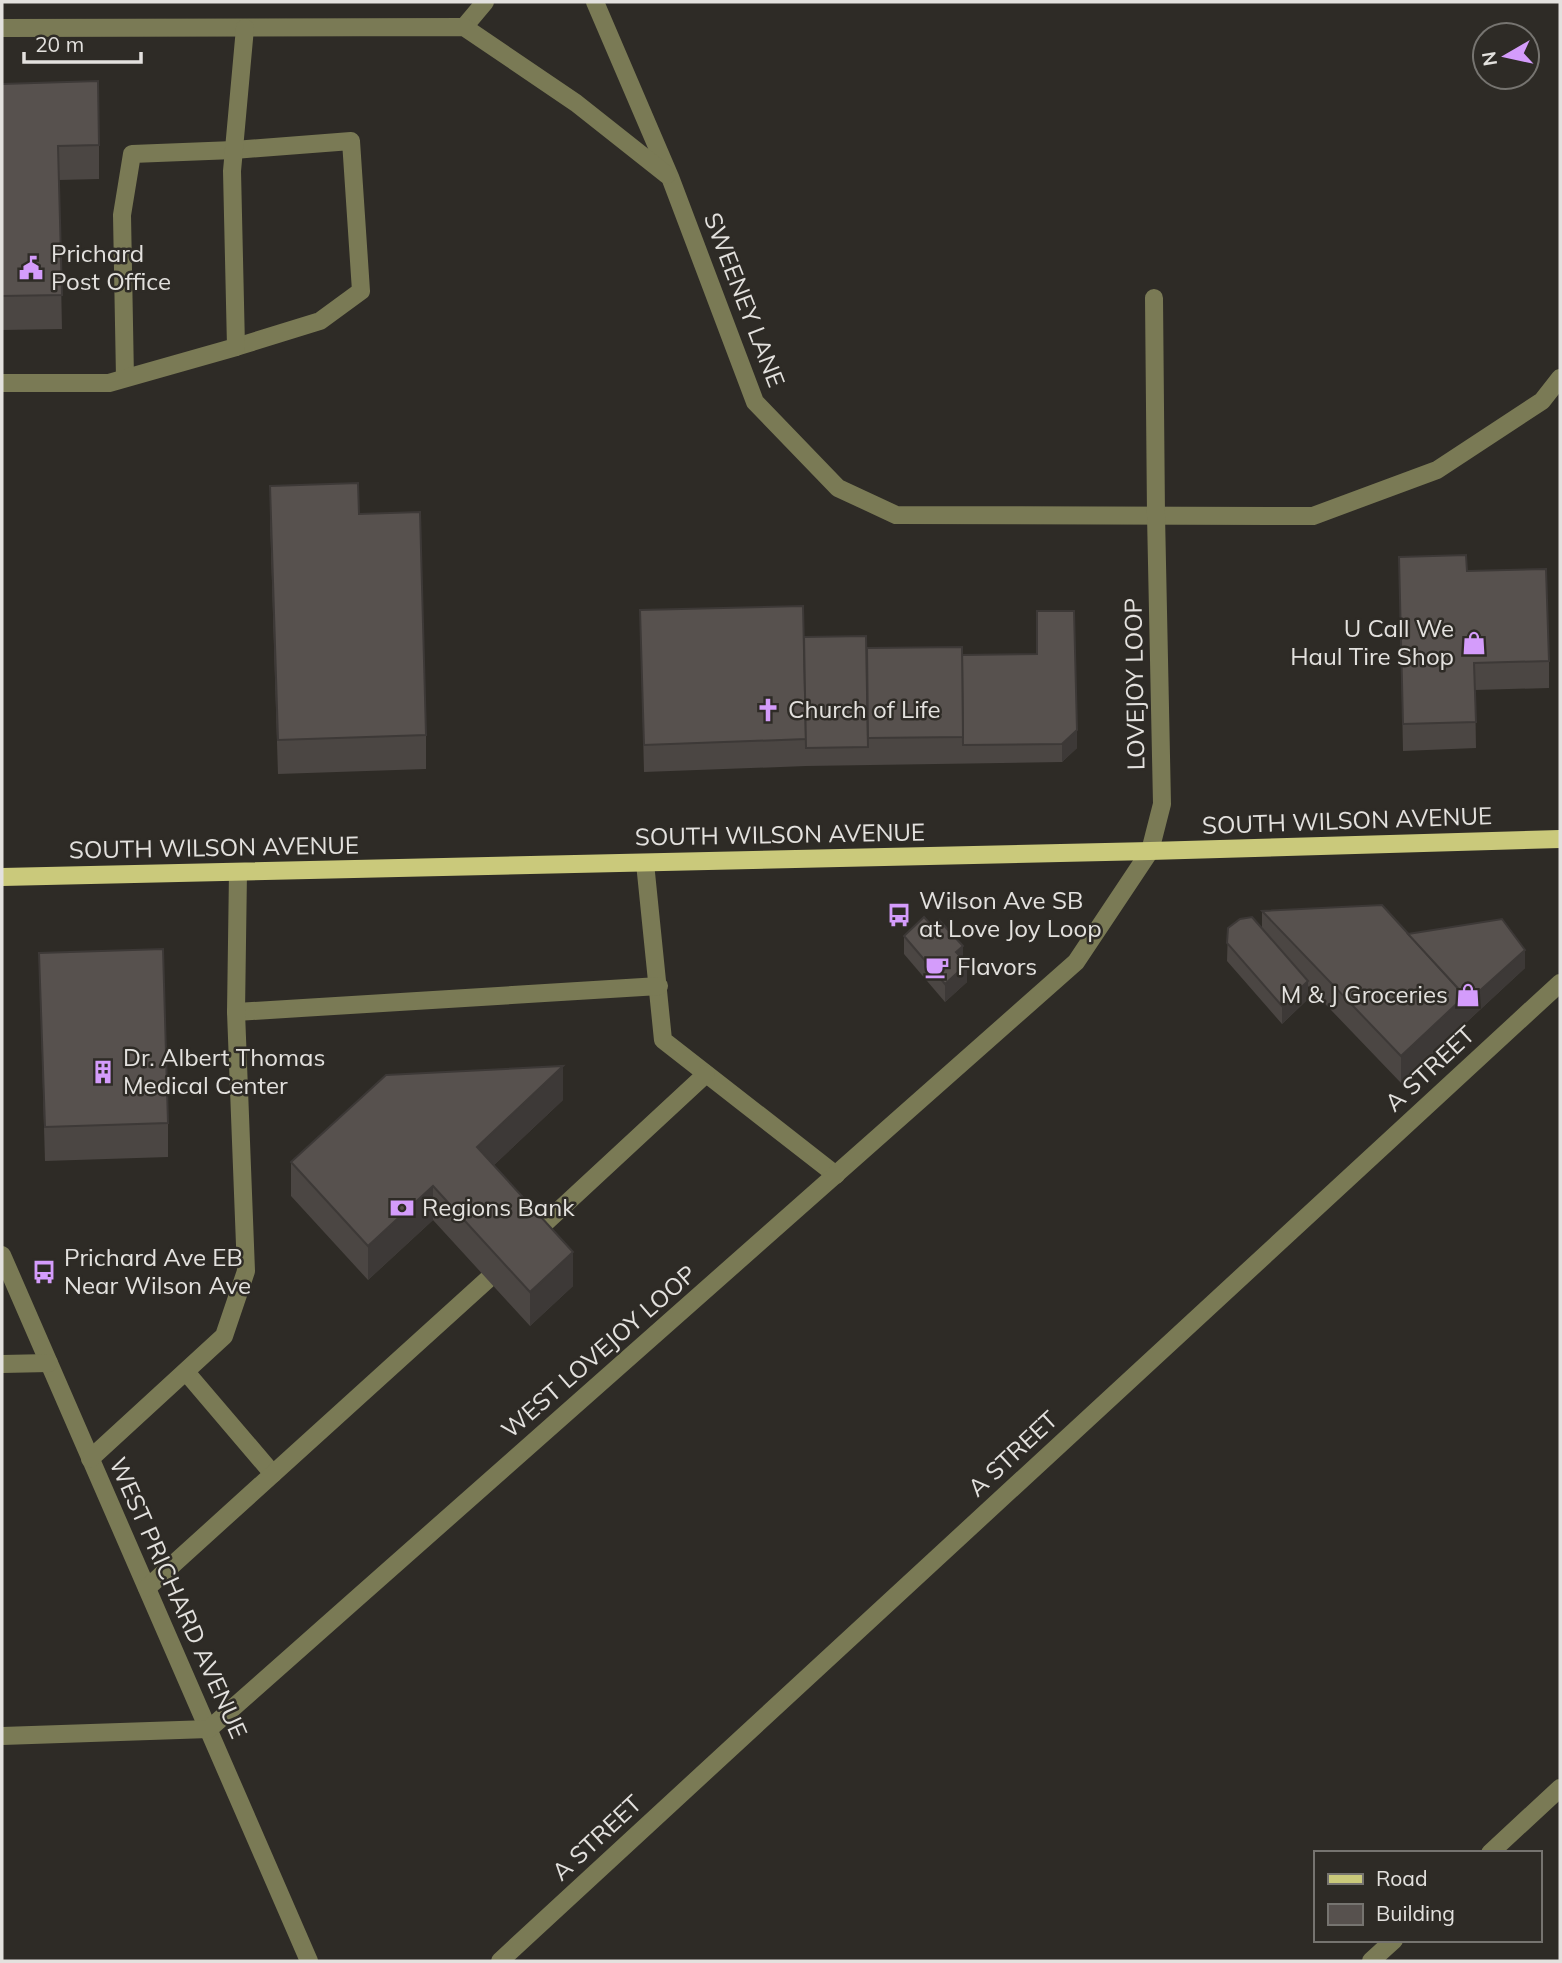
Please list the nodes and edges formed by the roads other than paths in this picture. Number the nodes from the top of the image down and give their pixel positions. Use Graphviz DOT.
graph roads {
  1 [pos="485,2"];
  2 [pos="595,2"];
  3 [pos="464,27"];
  4 [pos="2,28"];
  5 [pos="245,28"];
  6 [pos="234,150"];
  7 [pos="670,177"];
  8 [pos="1154,298"];
  9 [pos="236,347"];
  10 [pos="125,378"];
  11 [pos="1560,378"];
  12 [pos="2,383"];
  13 [pos="1156,515"];
  14 [pos="1560,839"];
  15 [pos="1150,851"];
  16 [pos="645,863"];
  17 [pos="238,872"];
  18 [pos="2,877"];
  19 [pos="1560,983"];
  20 [pos="659,986"];
  21 [pos="236,1012"];
  22 [pos="706,1074"];
  23 [pos="836,1175"];
  24 [pos="529,1238"];
  25 [pos="2,1255"];
  26 [pos="487,1280"];
  27 [pos="49,1363"];
  28 [pos="2,1364"];
  29 [pos="186,1372"];
  30 [pos="90,1459"];
  31 [pos="273,1474"];
  32 [pos="146,1588"];
  33 [pos="209,1729"];
  34 [pos="2,1736"];
  35 [pos="1560,1788"];
  36 [pos="1492,1851"];
  37 [pos="1392,1942"];
  38 [pos="309,1961"];
  39 [pos="500,1961"];
  40 [pos="1371,1961"];
  1 -- 3 [label="street"];
  2 -- 7 [label="street, SWEENEY LANE"];
  3 -- 5 [label="street"];
  3 -- 7 [label="street"];
  4 -- 5 [label="street"];
  5 -- 6 [label="street"];
  6 -- 9 [label="street"];
  6 -- 9 [label="street"];
  6 -- 10 [label="street"];
  7 -- 13 [label="street, SWEENEY LANE"];
  8 -- 13 [label="street, LOVEJOY LOOP"];
  9 -- 10 [label="street"];
  10 -- 12 [label="street"];
  11 -- 13 [label="street, SWEENEY LANE"];
  13 -- 15 [label="street, LOVEJOY LOOP"];
  14 -- 15 [label="main road, SOUTH WILSON AVENUE"];
  15 -- 16 [label="main road, SOUTH WILSON AVENUE"];
  15 -- 23 [label="street, WEST LOVEJOY LOOP"];
  16 -- 17 [label="main road, SOUTH WILSON AVENUE"];
  16 -- 20 [label="street"];
  17 -- 18 [label="main road, SOUTH WILSON AVENUE"];
  17 -- 21 [label="street"];
  19 -- 39 [label="street, A STREET"];
  20 -- 21 [label="street"];
  20 -- 22 [label="street"];
  21 -- 29 [label="street"];
  22 -- 23 [label="street"];
  22 -- 24 [label="street"];
  23 -- 33 [label="street, WEST LOVEJOY LOOP"];
  25 -- 27 [label="street, WEST PRICHARD AVENUE"];
  26 -- 31 [label="street"];
  27 -- 28 [label="street"];
  27 -- 30 [label="street, WEST PRICHARD AVENUE"];
  29 -- 30 [label="street"];
  29 -- 31 [label="street"];
  30 -- 32 [label="street, WEST PRICHARD AVENUE"];
  31 -- 32 [label="street"];
  32 -- 33 [label="street, WEST PRICHARD AVENUE"];
  33 -- 34 [label="street"];
  33 -- 38 [label="street, WEST PRICHARD AVENUE"];
  35 -- 36 [label="street"];
  37 -- 40 [label="street"];
}
